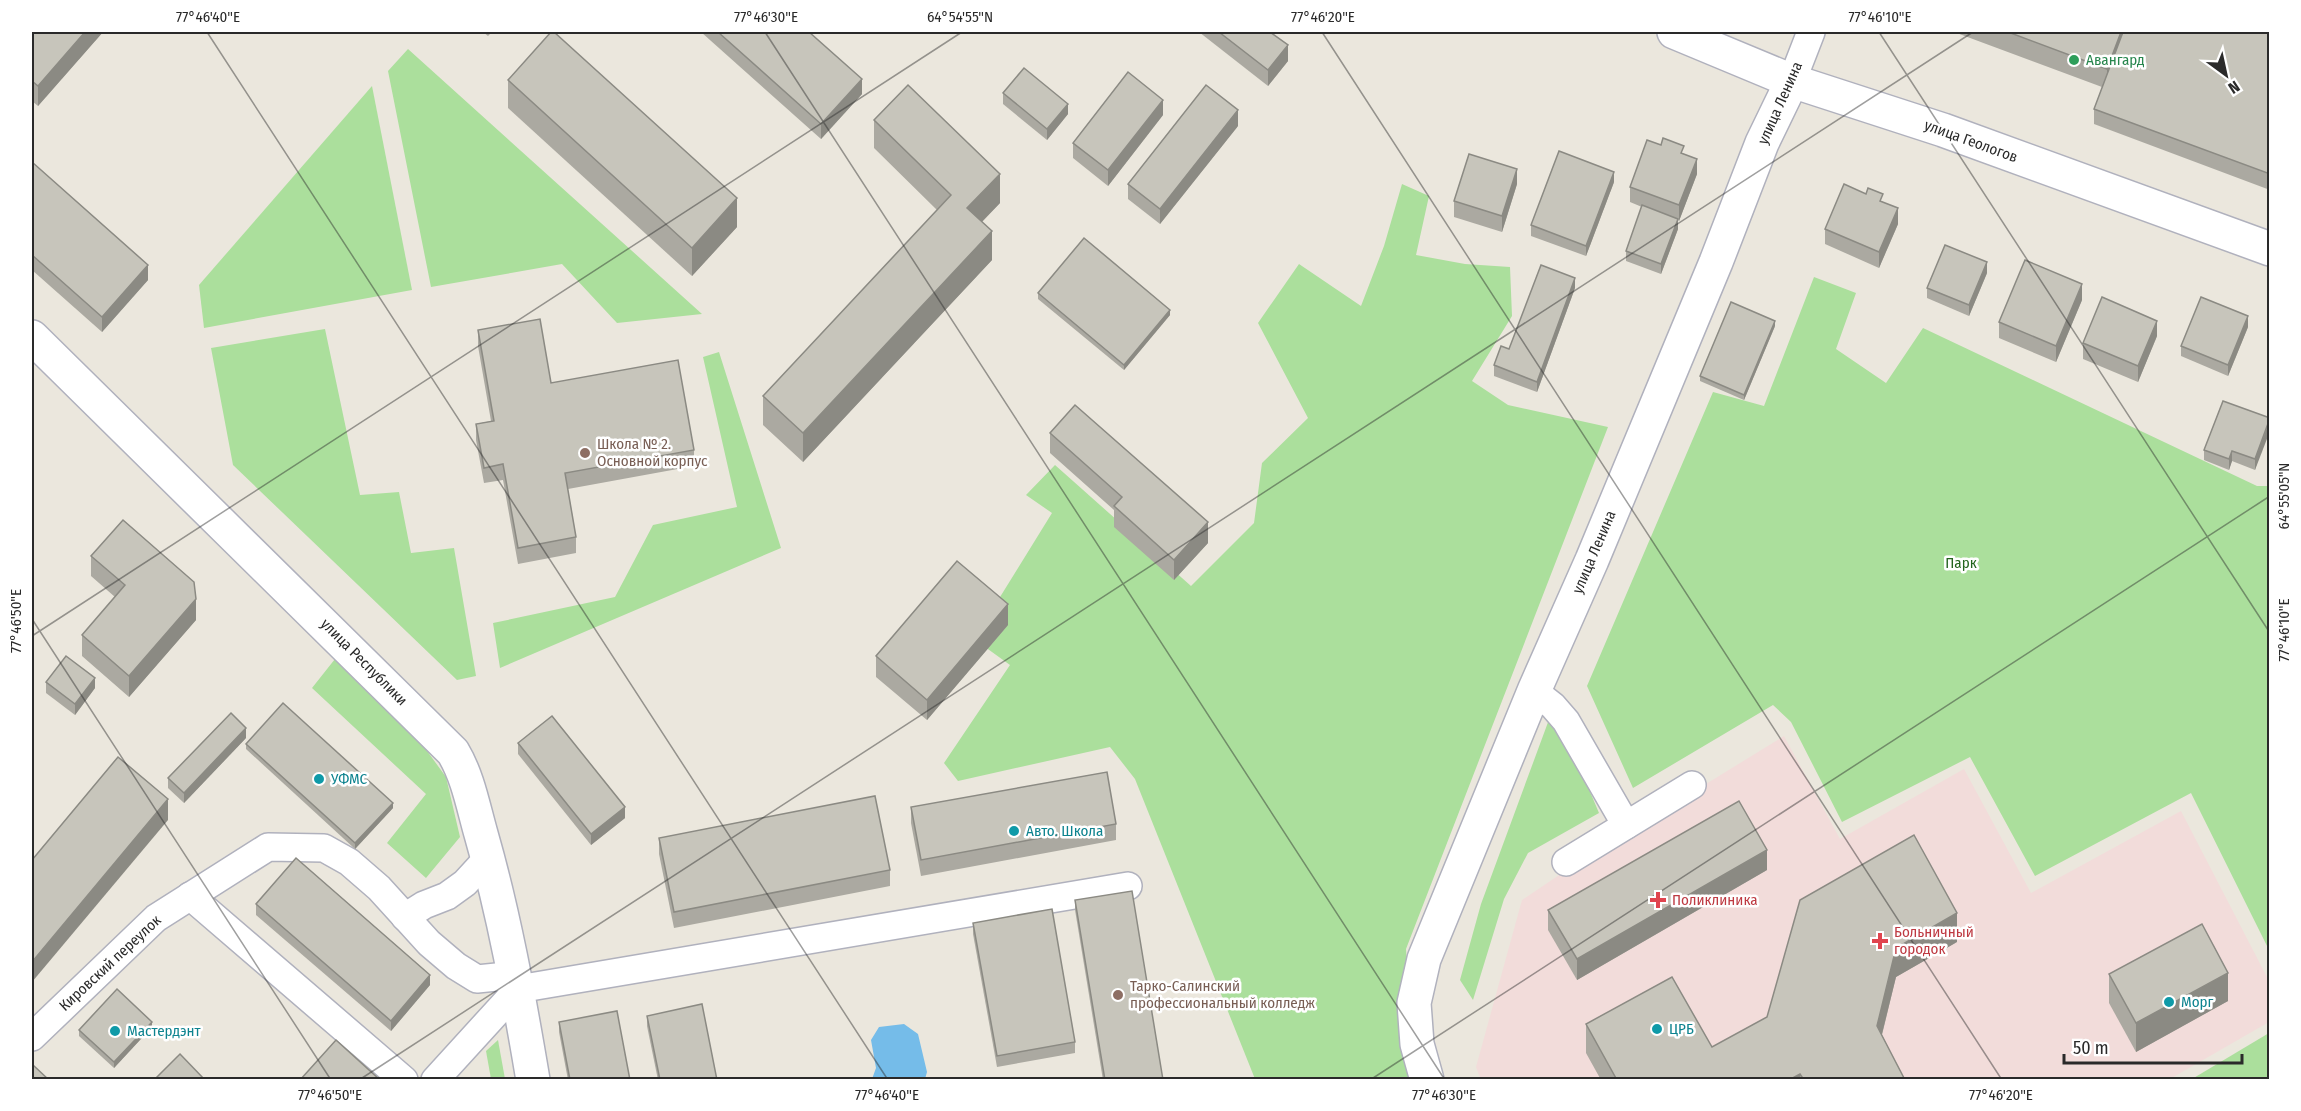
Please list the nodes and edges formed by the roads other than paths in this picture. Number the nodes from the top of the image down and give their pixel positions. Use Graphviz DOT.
graph roads {
  1 [pos="1674,32"];
  2 [pos="1811,32"];
  3 [pos="1792,81"];
  4 [pos="2270,249"];
  5 [pos="32,337"];
  6 [pos="1534,691"];
  7 [pos="1692,785"];
  8 [pos="1626,825"];
  9 [pos="488,858"];
  10 [pos="1566,862"];
  11 [pos="1128,886"];
  12 [pos="190,896"];
  13 [pos="405,917"];
  14 [pos="517,982"];
  15 [pos="32,1037"];
  16 [pos="404,1080"];
  17 [pos="435,1080"];
  18 [pos="533,1080"];
  19 [pos="1427,1080"];
  1 -- 3 [label="street, улица Геологов"];
  2 -- 3 [label="street, улица Ленина"];
  3 -- 4 [label="street, улица Геологов"];
  3 -- 6 [label="street, улица Ленина"];
  5 -- 9 [label="street, улица Республики"];
  6 -- 8 [label="street"];
  6 -- 19 [label="street, улица Ленина"];
  7 -- 8 [label="street"];
  8 -- 10 [label="street"];
  9 -- 13 [label="street"];
  9 -- 14 [label="street, улица Республики"];
  11 -- 14 [label="street, Кировский переулок"];
  12 -- 13 [label="street, Кировский переулок"];
  12 -- 15 [label="street, Кировский переулок"];
  12 -- 16 [label="street"];
  13 -- 14 [label="street, Кировский переулок"];
  14 -- 17 [label="street"];
  14 -- 18 [label="street, улица Республики"];
}
